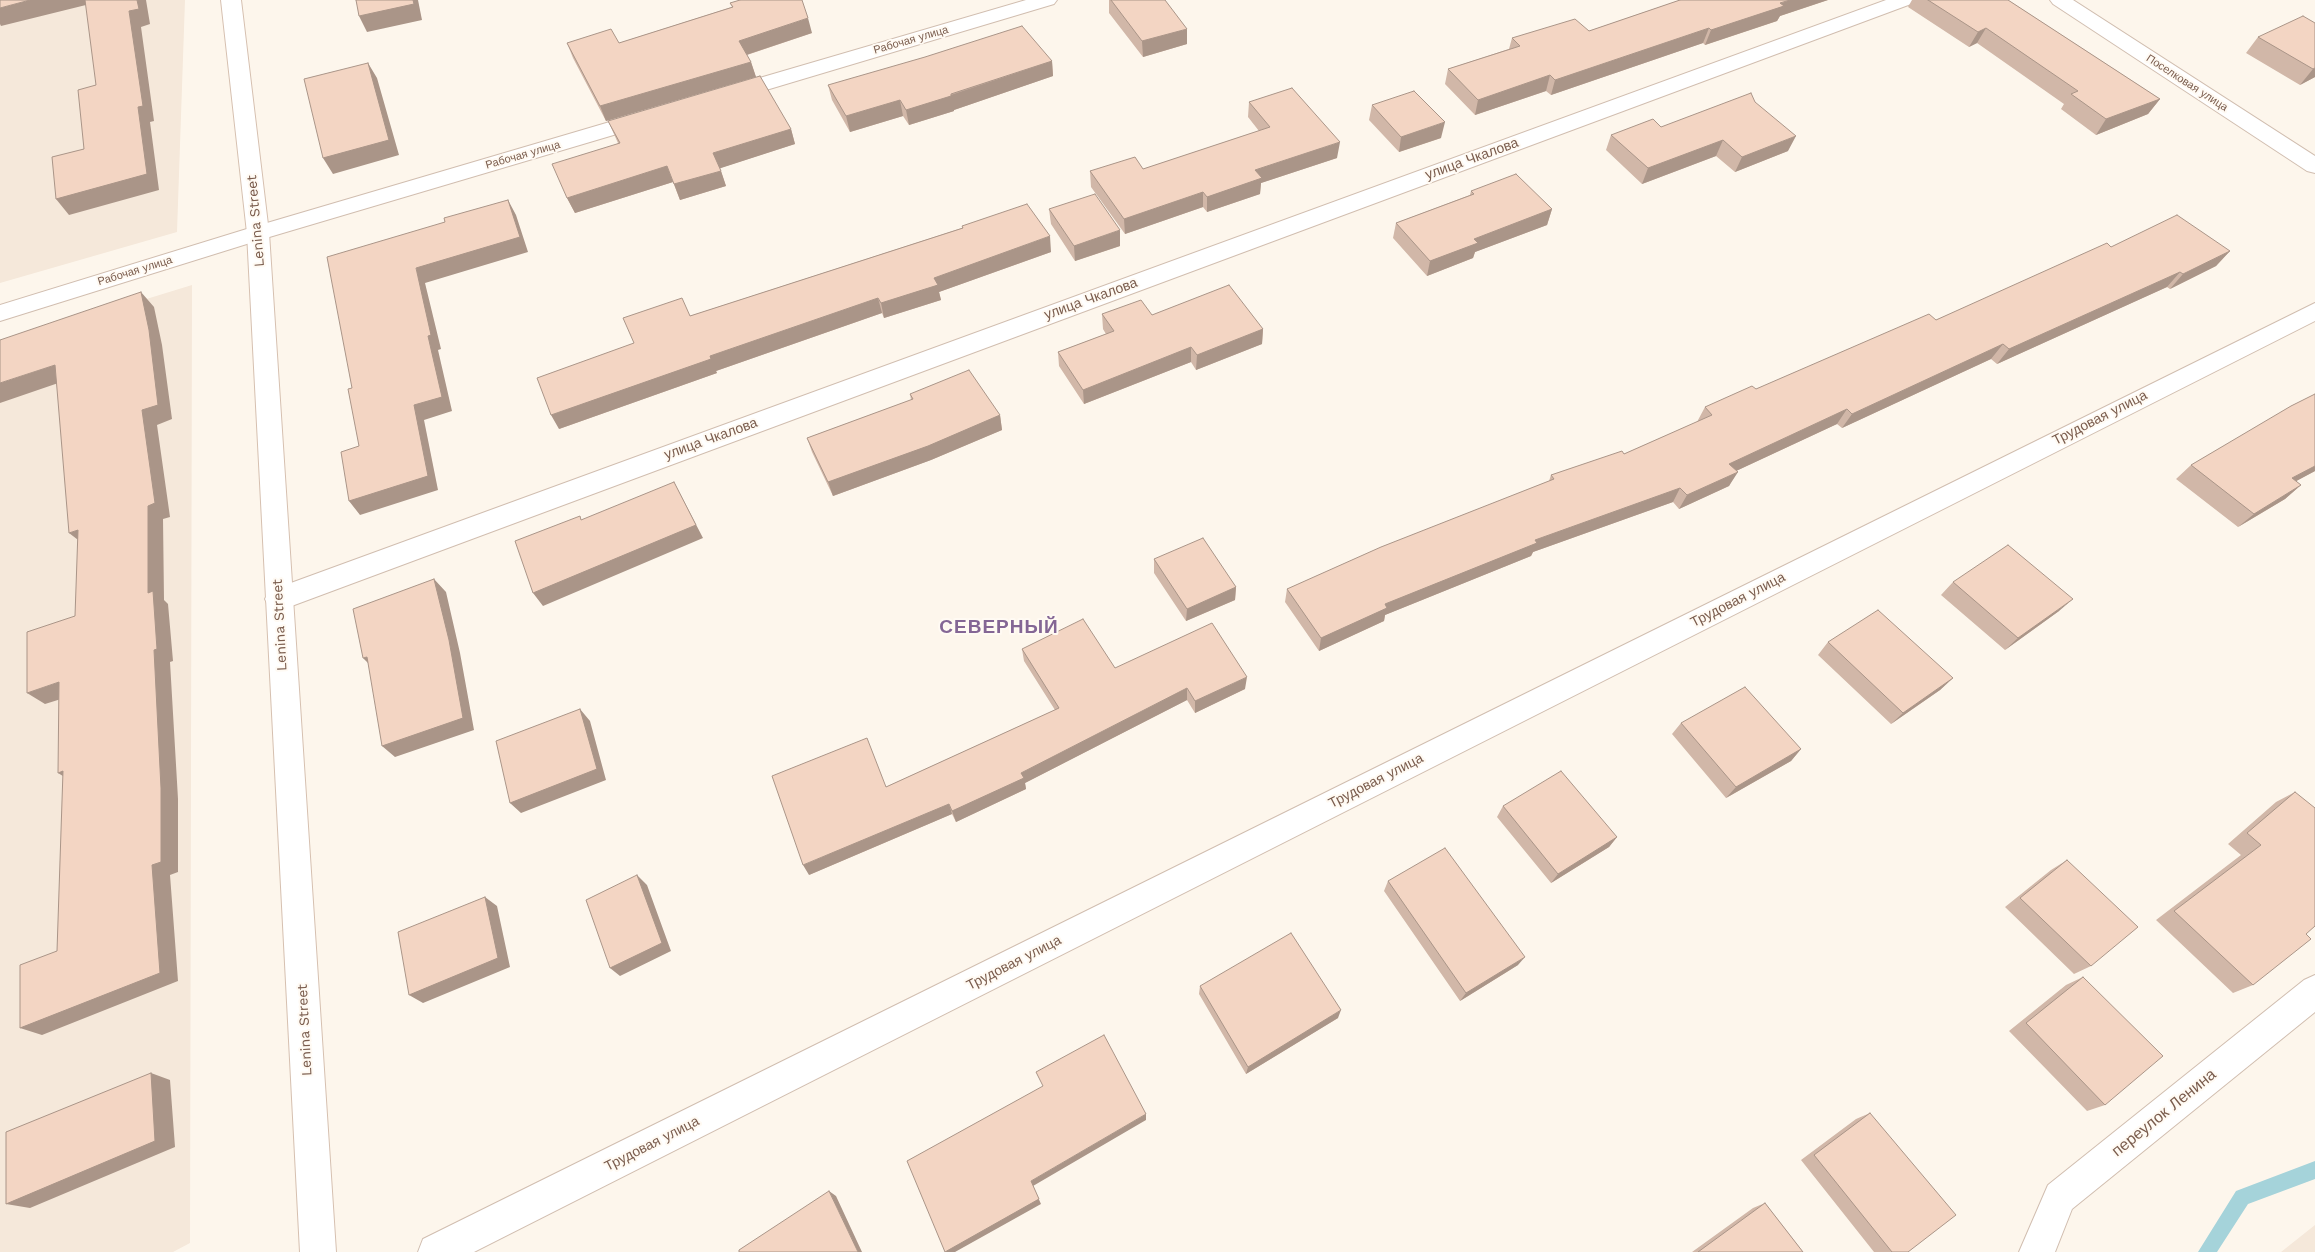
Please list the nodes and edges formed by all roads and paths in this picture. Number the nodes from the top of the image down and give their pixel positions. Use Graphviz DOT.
graph roads {
  1 [pos="231,0"];
  2 [pos="1047,0"];
  3 [pos="1904,0"];
  4 [pos="2060,0"];
  5 [pos="714,98"];
  6 [pos="667,112"];
  7 [pos="2315,166"];
  8 [pos="258,233"];
  9 [pos="2315,311"];
  10 [pos="0,313"];
  11 [pos="279,599"];
  12 [pos="2315,991"];
  13 [pos="318,1252"];
  14 [pos="436,1252"];
  15 [pos="2037,1252"];
  1 -- 8 [label="street, Lenina Street"];
  2 -- 5 [label="street, Рабочая улица"];
  3 -- 11 [label="street, улица Чкалова"];
  4 -- 7 [label="street, Поселковая улица"];
  6 -- 8 [label="street, Рабочая улица"];
  8 -- 10 [label="street, Рабочая улица"];
  8 -- 11 [label="street, Lenina Street"];
  9 -- 14 [label="street, Трудовая улица"];
  11 -- 13 [label="street, Lenina Street"];
  12 -- 15 [label="street, переулок Ленина"];
}
